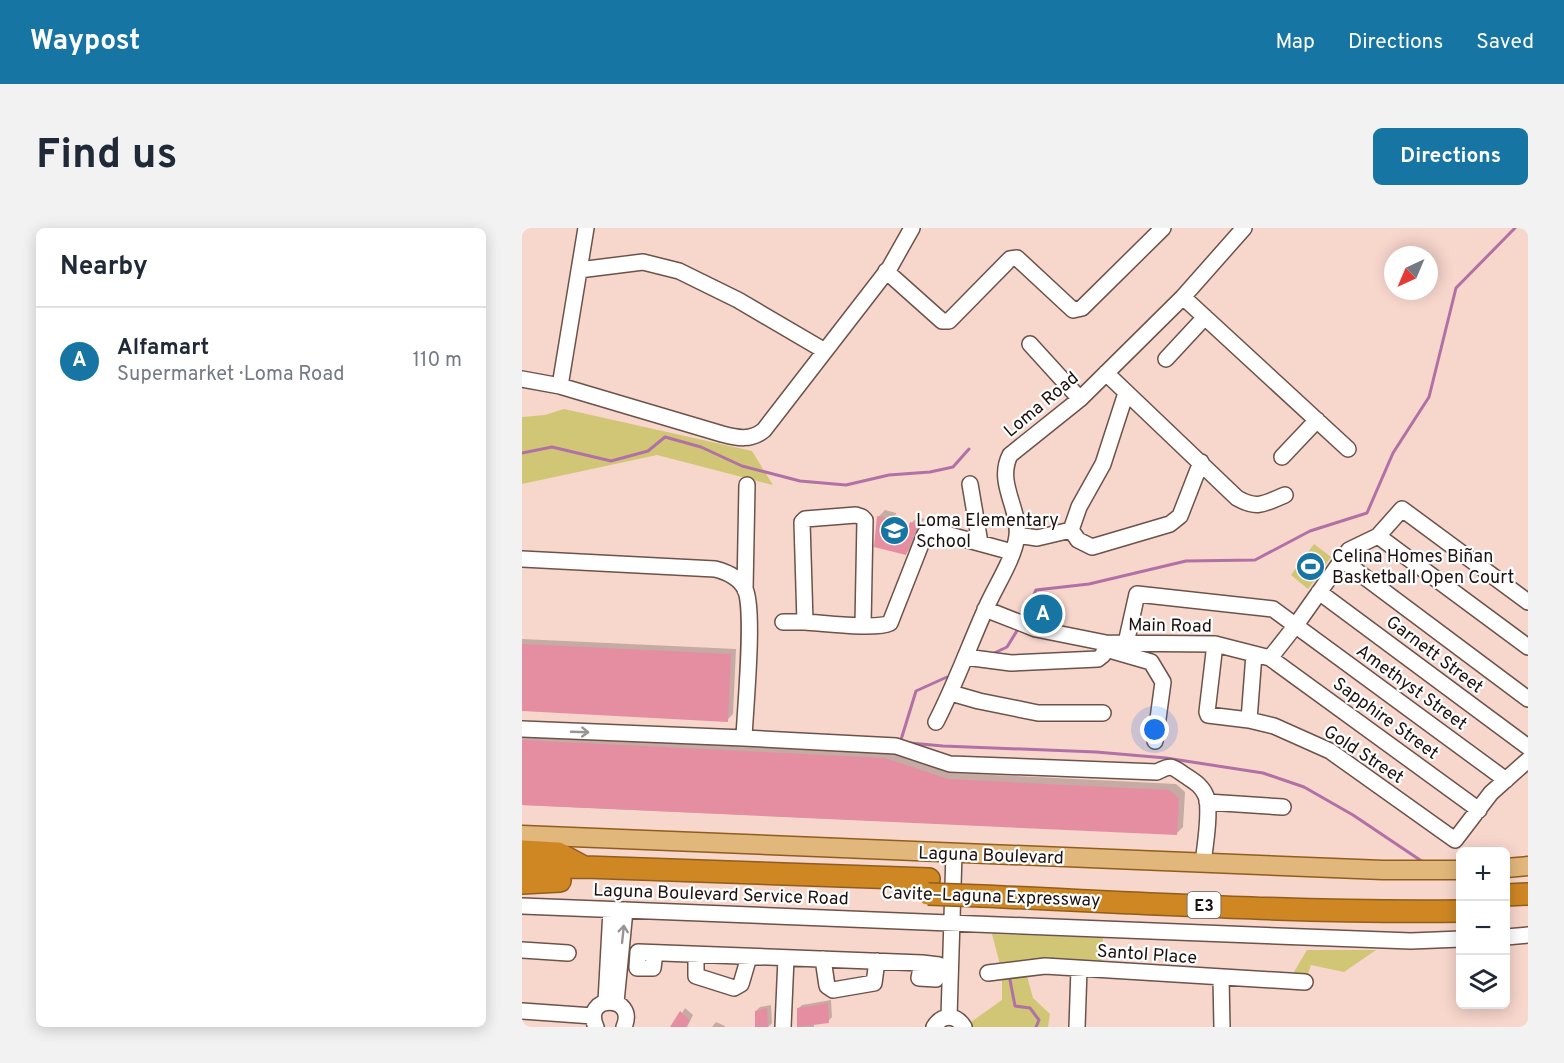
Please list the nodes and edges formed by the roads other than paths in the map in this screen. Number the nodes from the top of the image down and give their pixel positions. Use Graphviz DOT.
graph roads {
  1 [pos="586,228"];
  2 [pos="912,228"];
  3 [pos="1244,228"];
  4 [pos="1159,229"];
  5 [pos="579,270"];
  6 [pos="886,271"];
  7 [pos="1183,297"];
  8 [pos="1205,317"];
  9 [pos="1030,344"];
  10 [pos="825,351"];
  11 [pos="1166,358"];
  12 [pos="1106,374"];
  13 [pos="522,379"];
  14 [pos="522,385"];
  15 [pos="560,386"];
  16 [pos="1126,393"];
  17 [pos="1080,399"];
  18 [pos="1317,420"];
  19 [pos="1348,449"];
  20 [pos="1282,457"];
  21 [pos="1202,462"];
  22 [pos="970,484"];
  23 [pos="747,485"];
  24 [pos="1285,495"];
  25 [pos="1071,530"];
  26 [pos="1017,535"];
  27 [pos="1378,536"];
  28 [pos="980,543"];
  29 [pos="1012,552"];
  30 [pos="522,559"];
  31 [pos="1342,560"];
  32 [pos="745,590"];
  33 [pos="1319,592"];
  34 [pos="1528,602"];
  35 [pos="985,609"];
  36 [pos="783,622"];
  37 [pos="805,622"];
  38 [pos="862,626"];
  39 [pos="1296,626"];
  40 [pos="1114,644"];
  41 [pos="1215,644"];
  42 [pos="1528,647"];
  43 [pos="1262,656"];
  44 [pos="965,657"];
  45 [pos="951,693"];
  46 [pos="1528,699"];
  47 [pos="1103,713"];
  48 [pos="1249,720"];
  49 [pos="936,722"];
  50 [pos="522,729"];
  51 [pos="744,738"];
  52 [pos="1155,741"];
  53 [pos="1528,747"];
  54 [pos="1528,760"];
  55 [pos="1506,780"];
  56 [pos="1207,802"];
  57 [pos="1283,807"];
  58 [pos="1479,810"];
  59 [pos="522,835"];
  60 [pos="522,851"];
  61 [pos="954,853"];
  62 [pos="1203,863"];
  63 [pos="1528,866"];
  64 [pos="585,867"];
  65 [pos="522,868"];
  66 [pos="1510,868"];
  67 [pos="1456,870"];
  68 [pos="522,883"];
  69 [pos="929,886"];
  70 [pos="982,889"];
  71 [pos="1528,894"];
  72 [pos="1510,895"];
  73 [pos="1456,897"];
  74 [pos="522,906"];
  75 [pos="1528,908"];
  76 [pos="618,910"];
  77 [pos="1510,910"];
  78 [pos="1456,912"];
  79 [pos="952,922"];
  80 [pos="1528,935"];
  81 [pos="1510,937"];
  82 [pos="1456,939"];
  83 [pos="522,950"];
  84 [pos="568,953"];
  85 [pos="655,953"];
  86 [pos="696,954"];
  87 [pos="749,957"];
  88 [pos="786,958"];
  89 [pos="824,959"];
  90 [pos="877,962"];
  91 [pos="922,963"];
  92 [pos="1079,969"];
  93 [pos="988,973"];
  94 [pos="1221,978"];
  95 [pos="1305,982"];
  96 [pos="611,1002"];
  97 [pos="522,1011"];
  98 [pos="949,1017"];
  99 [pos="595,1021"];
  100 [pos="624,1027"];
  101 [pos="783,1027"];
  102 [pos="934,1027"];
  103 [pos="964,1027"];
  104 [pos="1077,1027"];
  105 [pos="1222,1027"];
  1 -- 5 [label="street"];
  2 -- 6 [label="street"];
  3 -- 7 [label="street, Loma Road"];
  4 -- 6 [label="street"];
  5 -- 10 [label="street"];
  5 -- 15 [label="street"];
  6 -- 10 [label="street"];
  7 -- 8 [label="street"];
  7 -- 12 [label="street, Loma Road"];
  8 -- 11 [label="street"];
  8 -- 18 [label="street"];
  9 -- 17 [label="street"];
  10 -- 15 [label="street"];
  12 -- 16 [label="street"];
  12 -- 17 [label="street, Loma Road"];
  13 -- 14 [label="street"];
  13 -- 15 [label="street"];
  16 -- 21 [label="street"];
  16 -- 25 [label="street"];
  17 -- 26 [label="street, Loma Road"];
  18 -- 19 [label="street"];
  18 -- 20 [label="street"];
  21 -- 24 [label="street"];
  21 -- 25 [label="street"];
  22 -- 28 [label="street"];
  23 -- 32 [label="street"];
  25 -- 26 [label="street"];
  26 -- 29 [label="street, Loma Road"];
  27 -- 31 [label="street"];
  27 -- 34 [label="street"];
  27 -- 42 [label="street"];
  28 -- 29 [label="street"];
  28 -- 38 [label="street"];
  29 -- 35 [label="street, Loma Road"];
  30 -- 32 [label="street"];
  31 -- 33 [label="street"];
  31 -- 46 [label="street"];
  32 -- 51 [label="street"];
  33 -- 39 [label="street"];
  33 -- 53 [label="street, Garnett Street"];
  35 -- 40 [label="street"];
  35 -- 44 [label="street, Loma Road"];
  36 -- 37 [label="street"];
  37 -- 38 [label="street"];
  37 -- 38 [label="street"];
  39 -- 40 [label="street, Amethyst Street"];
  39 -- 43 [label="street"];
  39 -- 55 [label="street, Amethyst Street"];
  40 -- 41 [label="street, Main Road"];
  40 -- 44 [label="street"];
  40 -- 52 [label="street"];
  41 -- 43 [label="street, Main Road"];
  41 -- 48 [label="street, Gold Street"];
  43 -- 48 [label="street"];
  43 -- 58 [label="street, Sapphire Street"];
  44 -- 45 [label="street, Loma Road"];
  45 -- 47 [label="street"];
  45 -- 49 [label="street, Loma Road"];
  48 -- 58 [label="street, Gold Street"];
  50 -- 51 [label="street, one-way"];
  51 -- 56 [label="street"];
  54 -- 55 [label="street"];
  55 -- 58 [label="street"];
  56 -- 57 [label="street"];
  56 -- 62 [label="street"];
  59 -- 61 [label="main road, Laguna Boulevard"];
  60 -- 64 [label="highway"];
  61 -- 62 [label="main road, Laguna Boulevard"];
  61 -- 79 [label="street"];
  62 -- 67 [label="main road, Laguna Boulevard"];
  63 -- 66 [label="main road"];
  64 -- 65 [label="highway, Cavite–Laguna Expressway / E3"];
  64 -- 69 [label="highway, Cavite–Laguna Expressway / E3"];
  68 -- 69 [label="highway, Cavite–Laguna Expressway / E3"];
  69 -- 70 [label="highway, Cavite–Laguna Expressway / E3, bridge"];
  70 -- 73 [label="highway, Cavite–Laguna Expressway / E3"];
  70 -- 78 [label="highway, Cavite–Laguna Expressway / E3"];
  71 -- 72 [label="highway"];
  74 -- 76 [label="street, Laguna Boulevard Service Road"];
  75 -- 77 [label="highway"];
  76 -- 79 [label="street, Laguna Boulevard Service Road"];
  76 -- 96 [label="street"];
  79 -- 82 [label="street, Laguna Boulevard Service Road"];
  79 -- 98 [label="street"];
  80 -- 81 [label="street"];
  83 -- 84 [label="street"];
  85 -- 86 [label="street"];
  86 -- 87 [label="street"];
  86 -- 87 [label="street"];
  87 -- 88 [label="street"];
  88 -- 89 [label="street"];
  88 -- 101 [label="street"];
  89 -- 90 [label="street"];
  89 -- 90 [label="street"];
  90 -- 91 [label="street"];
  92 -- 93 [label="street, Santol Place"];
  92 -- 94 [label="street, Santol Place"];
  92 -- 104 [label="street"];
  94 -- 95 [label="street, Santol Place"];
  94 -- 105 [label="street"];
  96 -- 99 [label="street"];
  96 -- 100 [label="street"];
  97 -- 99 [label="street"];
  98 -- 102 [label="street"];
  98 -- 103 [label="street"];
}
